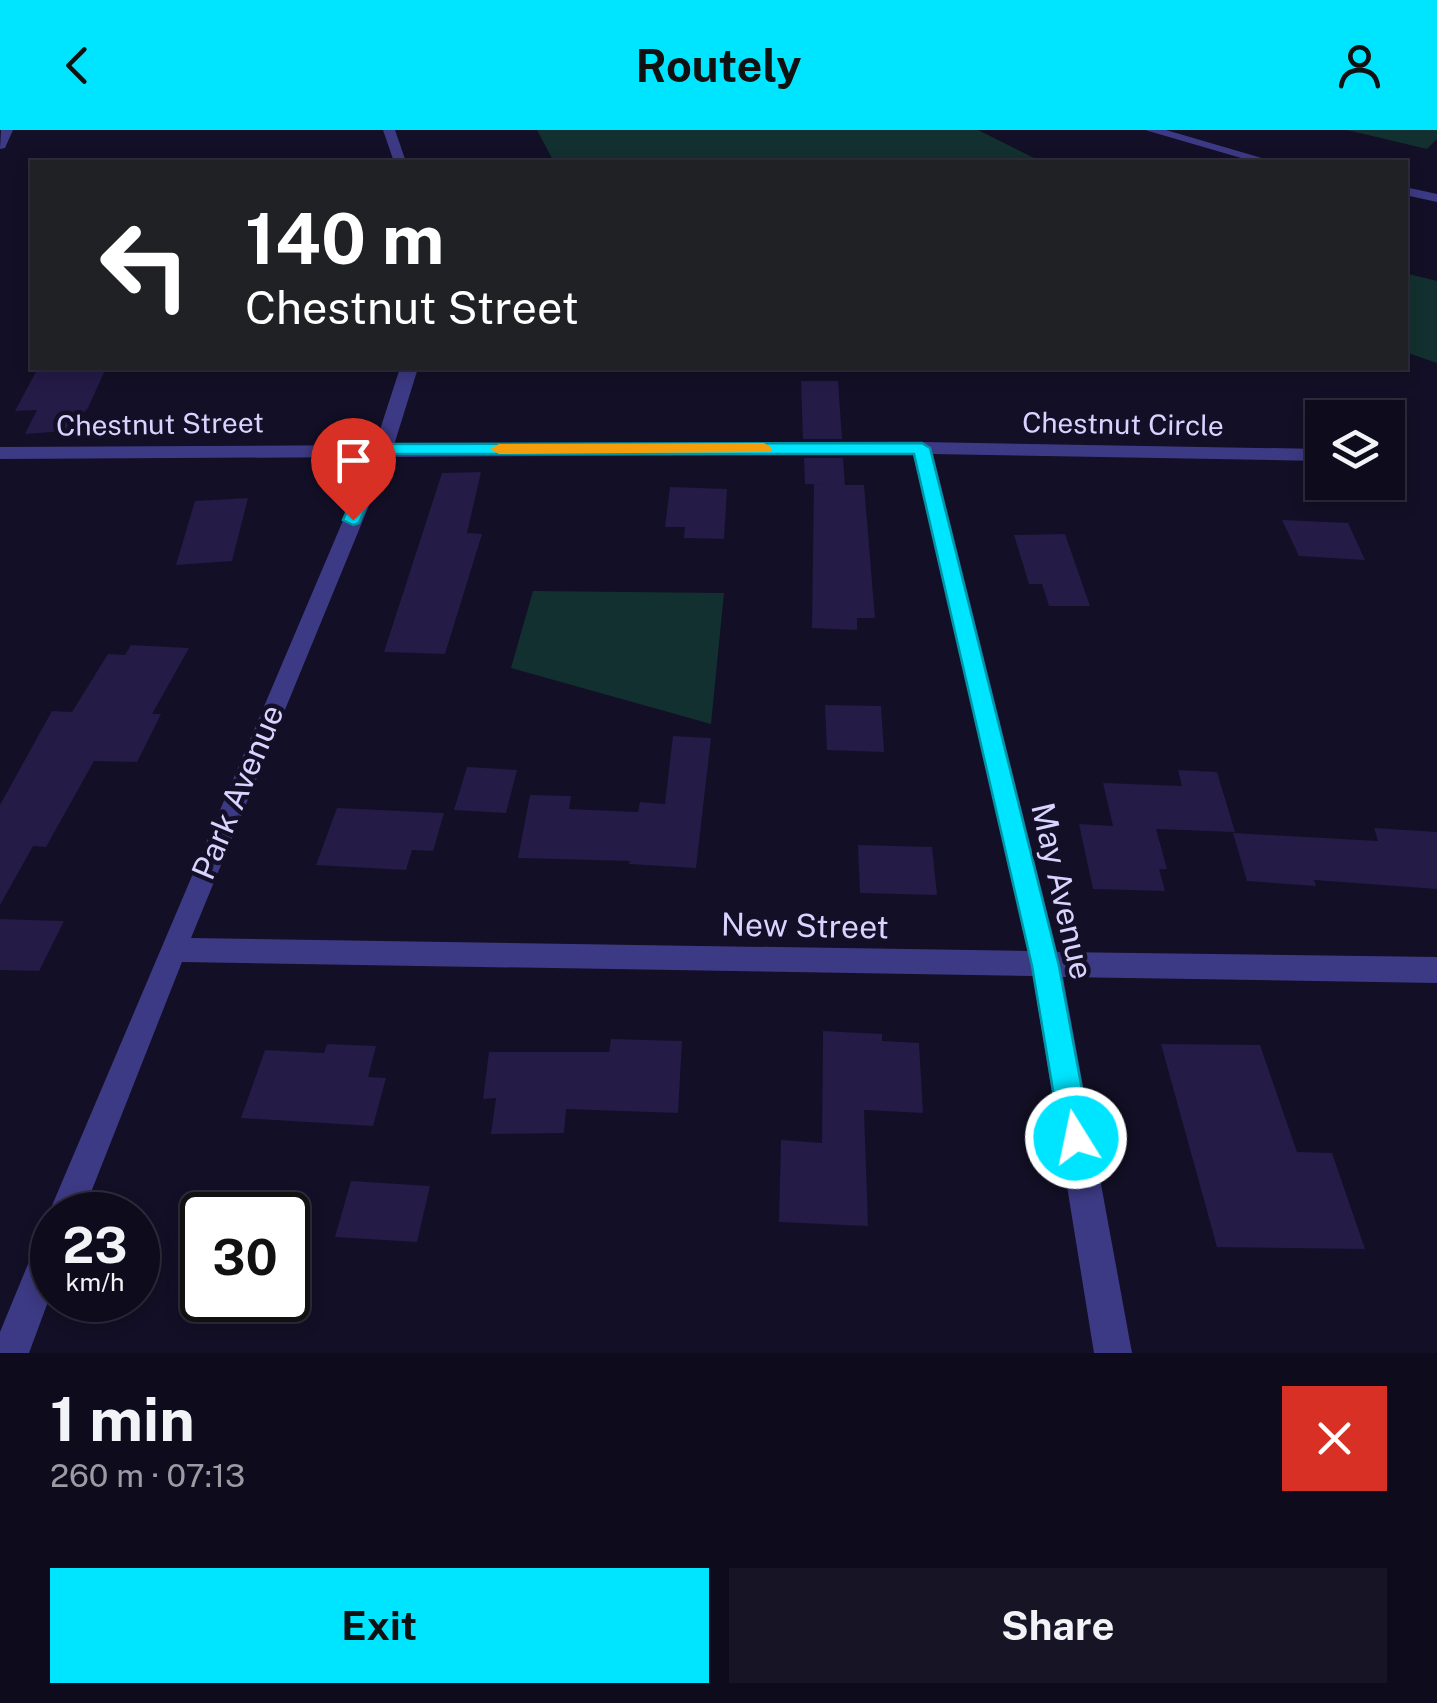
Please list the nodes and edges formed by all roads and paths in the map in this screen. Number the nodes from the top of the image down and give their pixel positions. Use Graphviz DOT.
graph roads {
  1 [pos="6,130"];
  2 [pos="389,130"];
  3 [pos="1151,130"];
  4 [pos="0,146"];
  5 [pos="399,160"];
  6 [pos="1261,160"];
  7 [pos="1408,192"];
  8 [pos="1437,198"];
  9 [pos="408,370"];
  10 [pos="922,448"];
  11 [pos="382,449"];
  12 [pos="0,453"];
  13 [pos="1305,455"];
  14 [pos="172,950"];
  15 [pos="1046,966"];
  16 [pos="1437,970"];
  17 [pos="74,1192"];
  18 [pos="30,1302"];
  19 [pos="10,1353"];
  20 [pos="1114,1353"];
  1 -- 4 [label="street"];
  2 -- 5 [label="street"];
  3 -- 6 [label="street"];
  7 -- 8 [label="street"];
  9 -- 11 [label="street, Park Avenue"];
  10 -- 11 [label="street, Chestnut Street"];
  10 -- 13 [label="street, Chestnut Circle"];
  10 -- 15 [label="street, May Avenue"];
  11 -- 12 [label="street, Chestnut Street"];
  11 -- 14 [label="street, Park Avenue"];
  14 -- 15 [label="street, New Street"];
  14 -- 17 [label="street, Park Avenue"];
  15 -- 16 [label="street, New Street"];
  15 -- 20 [label="street, May Avenue"];
  18 -- 19 [label="street"];
}
